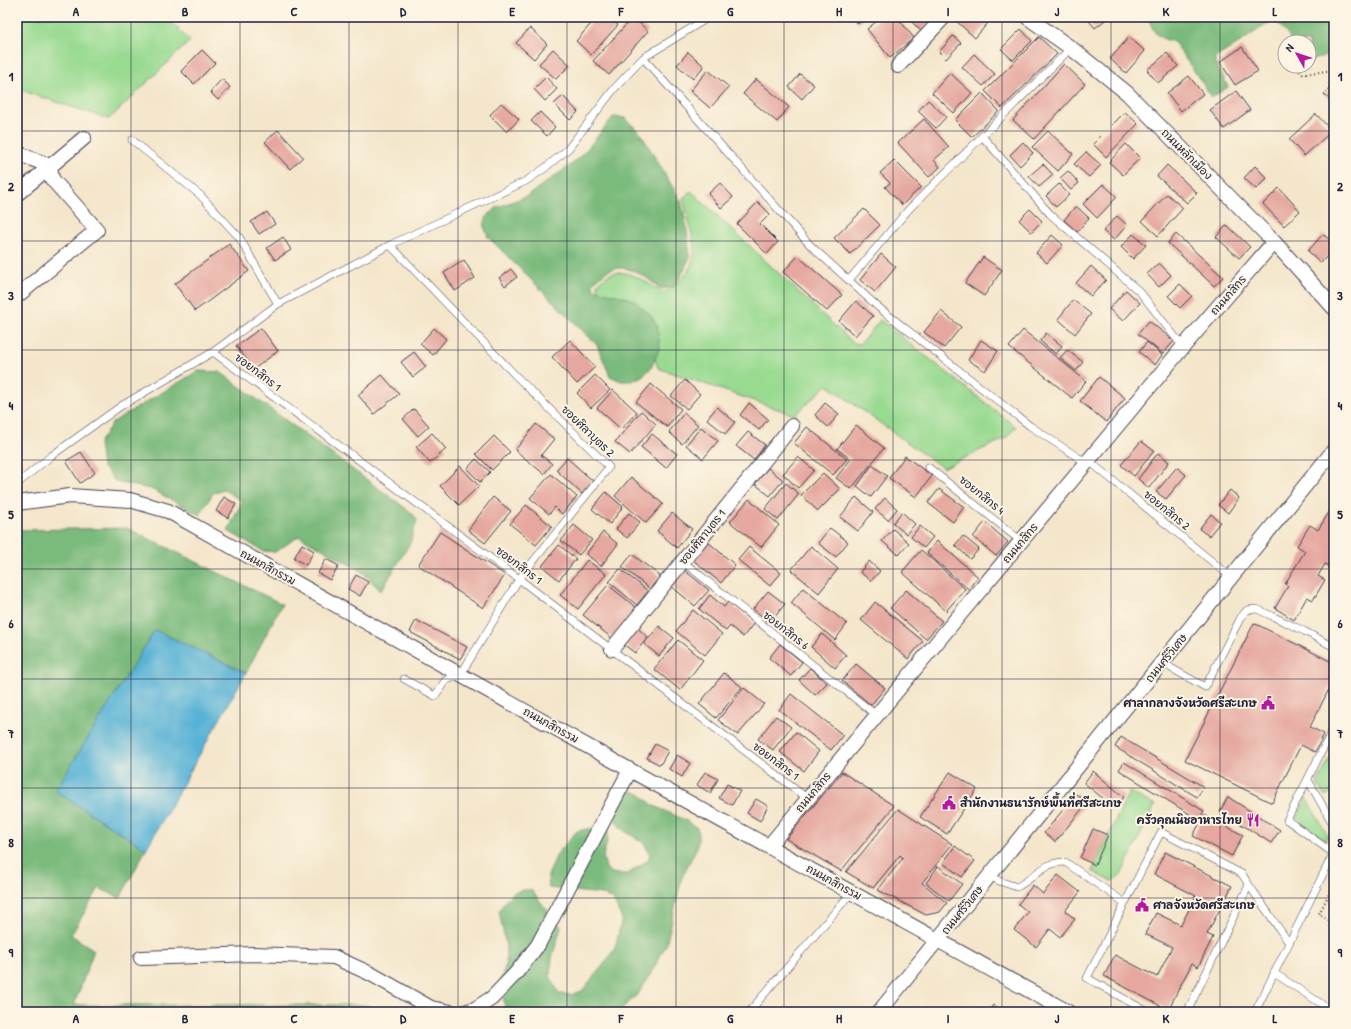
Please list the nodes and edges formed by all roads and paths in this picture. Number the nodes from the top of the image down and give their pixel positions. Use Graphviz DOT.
graph roads {
  1 [pos="709,17"];
  2 [pos="944,17"];
  3 [pos="1026,17"];
  4 [pos="1071,48"];
  5 [pos="644,58"];
  6 [pos="898,66"];
  7 [pos="1334,67"];
  8 [pos="1317,72"];
  9 [pos="982,136"];
  10 [pos="84,138"];
  11 [pos="132,140"];
  12 [pos="17,153"];
  13 [pos="50,166"];
  14 [pos="17,194"];
  15 [pos="1274,242"];
  16 [pos="390,245"];
  17 [pos="849,280"];
  18 [pos="17,296"];
  19 [pos="278,304"];
  20 [pos="1334,308"];
  21 [pos="1183,347"];
  22 [pos="213,352"];
  23 [pos="792,426"];
  24 [pos="1334,450"];
  25 [pos="1089,461"];
  26 [pos="928,467"];
  27 [pos="17,484"];
  28 [pos="17,503"];
  29 [pos="1021,541"];
  30 [pos="682,561"];
  31 [pos="1231,577"];
  32 [pos="519,579"];
  33 [pos="1334,647"];
  34 [pos="612,649"];
  35 [pos="1163,661"];
  36 [pos="461,674"];
  37 [pos="404,679"];
  38 [pos="876,716"];
  39 [pos="1334,727"];
  40 [pos="630,770"];
  41 [pos="1308,780"];
  42 [pos="808,799"];
  43 [pos="1334,826"];
  44 [pos="1334,844"];
  45 [pos="769,846"];
  46 [pos="1333,853"];
  47 [pos="990,875"];
  48 [pos="1334,884"];
  49 [pos="1249,885"];
  50 [pos="852,892"];
  51 [pos="1125,903"];
  52 [pos="1334,923"];
  53 [pos="938,940"];
  54 [pos="1289,943"];
  55 [pos="141,958"];
  56 [pos="1274,973"];
  57 [pos="451,1012"];
  58 [pos="465,1012"];
  59 [pos="749,1012"];
  60 [pos="879,1012"];
  61 [pos="1068,1012"];
  62 [pos="1148,1012"];
  63 [pos="1187,1012"];
  64 [pos="1255,1012"];
  65 [pos="1334,1012"];
  1 -- 5 [label="lane"];
  2 -- 6 [label="street"];
  3 -- 4 [label="street, ถนนหลักเมือง"];
  4 -- 9 [label="lane"];
  4 -- 15 [label="street, ถนนหลักเมือง"];
  5 -- 16 [label="lane"];
  5 -- 17 [label="lane, ซอยกสิกร 2"];
  7 -- 8 [label="path"];
  9 -- 17 [label="lane"];
  9 -- 21 [label="lane"];
  10 -- 13 [label="street"];
  11 -- 19 [label="lane"];
  12 -- 13 [label="street"];
  13 -- 14 [label="street"];
  13 -- 18 [label="street"];
  15 -- 20 [label="street, ถนนหลักเมือง"];
  15 -- 21 [label="street, ถนนกสิกร"];
  16 -- 19 [label="lane"];
  16 -- 32 [label="lane, ซอยศิลาบุตร 2"];
  17 -- 25 [label="lane, ซอยกสิกร 2"];
  19 -- 22 [label="lane"];
  21 -- 25 [label="street, ถนนกสิกร"];
  22 -- 27 [label="lane"];
  22 -- 32 [label="lane, ซอยกสิกร 1"];
  23 -- 30 [label="street, ซอยศิลาบุตร 1"];
  24 -- 31 [label="street, ถนนศรีวิเศษ"];
  25 -- 29 [label="street, ถนนกสิกร"];
  25 -- 31 [label="lane, ซอยกสิกร 2"];
  26 -- 29 [label="lane, ซอยกสิกร 4"];
  28 -- 36 [label="street, ถนนกสิกรรม"];
  29 -- 38 [label="street, ถนนกสิกร"];
  30 -- 34 [label="street, ซอยศิลาบุตร 1"];
  30 -- 38 [label="lane, ซอยกสิกร 6"];
  31 -- 35 [label="street, ถนนศรีวิเศษ"];
  32 -- 34 [label="lane, ซอยกสิกร 1"];
  32 -- 36 [label="lane, ซอยศิลาบุตร 2"];
  33 -- 35 [label="lane"];
  34 -- 42 [label="lane, ซอยกสิกร 1"];
  35 -- 47 [label="street, ถนนศรีวิเศษ"];
  36 -- 37 [label="lane"];
  36 -- 40 [label="street, ถนนกสิกรรม"];
  38 -- 42 [label="street, ถนนกสิกร"];
  39 -- 41 [label="lane"];
  40 -- 45 [label="street, ถนนกสิกรรม"];
  40 -- 58 [label="street"];
  41 -- 43 [label="lane"];
  41 -- 46 [label="lane"];
  42 -- 45 [label="street, ถนนกสิกร"];
  44 -- 46 [label="lane"];
  45 -- 50 [label="street, ถนนกสิกรรม"];
  46 -- 54 [label="lane"];
  47 -- 51 [label="lane"];
  47 -- 53 [label="street, ถนนศรีวิเศษ"];
  48 -- 52 [label="path"];
  49 -- 51 [label="lane"];
  49 -- 54 [label="lane"];
  49 -- 63 [label="lane"];
  50 -- 53 [label="street, ถนนกสิกรรม"];
  50 -- 59 [label="lane"];
  51 -- 62 [label="lane"];
  53 -- 60 [label="street, ถนนศรีวิเศษ"];
  53 -- 61 [label="street, ถนนกสิกรรม"];
  54 -- 56 [label="lane"];
  55 -- 57 [label="street"];
  56 -- 64 [label="lane"];
  56 -- 65 [label="lane"];
}
